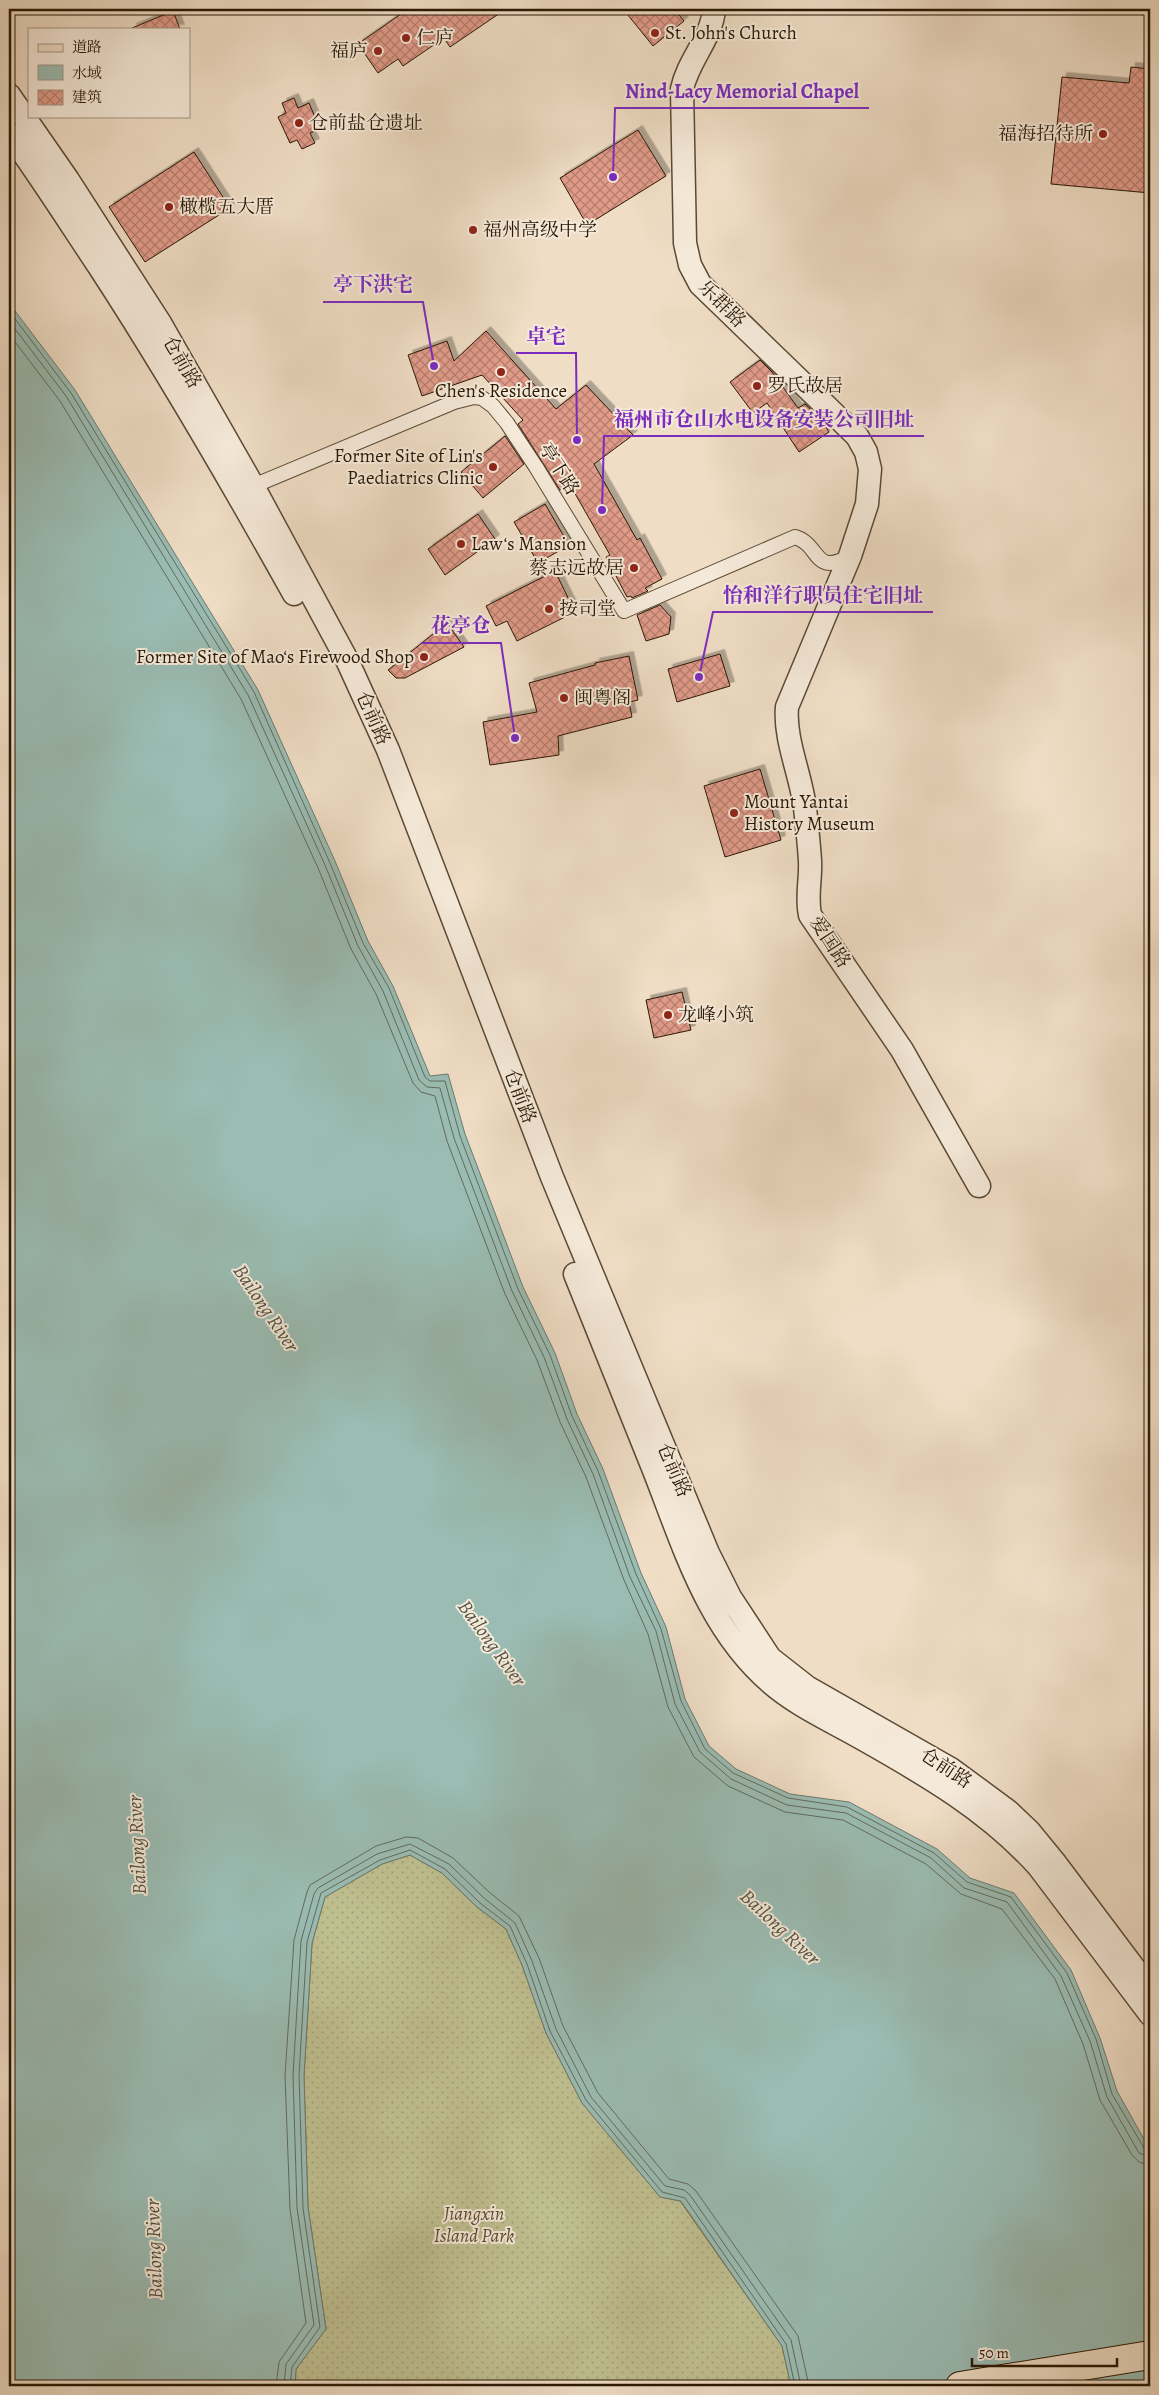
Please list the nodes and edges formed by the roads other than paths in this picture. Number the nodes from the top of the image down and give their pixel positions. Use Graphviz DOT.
graph roads {
  1 [pos="714,9"];
  2 [pos="9,95"];
  3 [pos="9,133"];
  4 [pos="253,486"];
  5 [pos="850,556"];
  6 [pos="979,1186"];
  7 [pos="1150,1989"];
  8 [pos="1150,2014"];
  9 [pos="1150,2355"];
  10 [pos="960,2386"];
  1 -- 5 [label="street, 乐群路"];
  2 -- 4 [label="street, 仓前路"];
  3 -- 8 [label="street, 仓前路"];
  4 -- 5 [label="street, 亭下路"];
  4 -- 7 [label="street, 仓前路"];
  5 -- 6 [label="street, 爱国路"];
  9 -- 10 [label="main road"];
}
